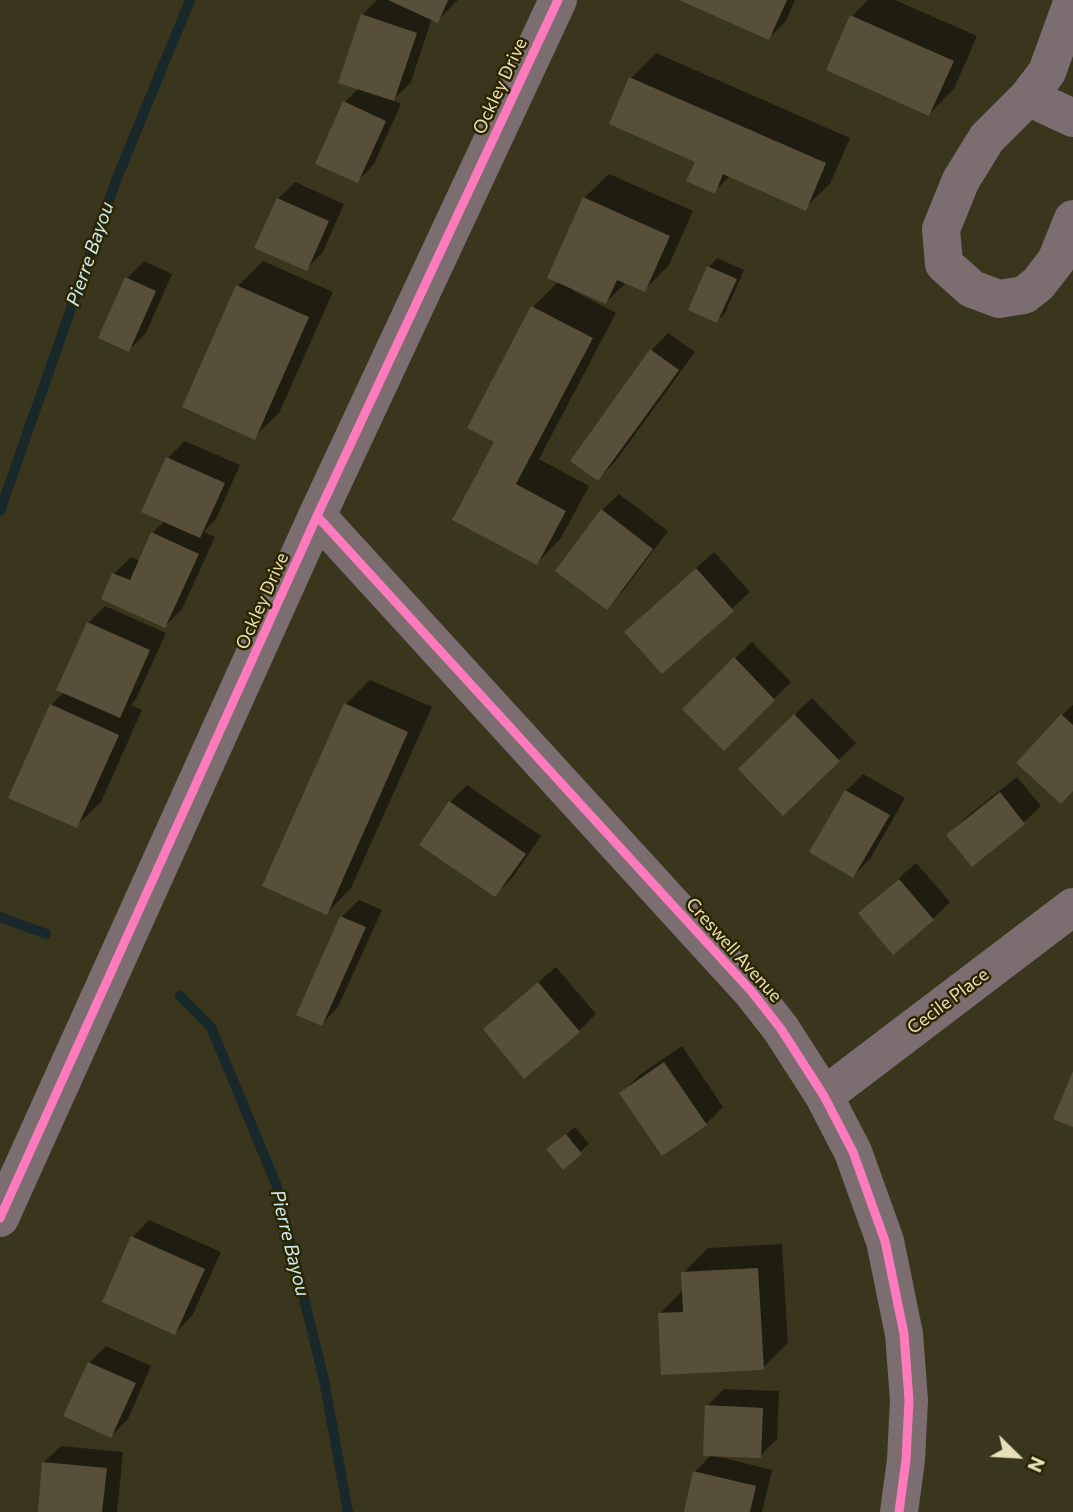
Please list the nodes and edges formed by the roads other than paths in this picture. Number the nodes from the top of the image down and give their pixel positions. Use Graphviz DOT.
graph roads {
  1 [pos="558,0"];
  2 [pos="1073,0"];
  3 [pos="1028,97"];
  4 [pos="1073,118"];
  5 [pos="1073,219"];
  6 [pos="317,516"];
  7 [pos="1073,907"];
  8 [pos="824,1096"];
  9 [pos="0,1218"];
  10 [pos="899,1512"];
  1 -- 6 [label="street, Ockley Drive"];
  2 -- 3 [label="street"];
  3 -- 4 [label="street"];
  3 -- 5 [label="street"];
  6 -- 8 [label="street, Creswell Avenue"];
  6 -- 9 [label="street, Ockley Drive"];
  7 -- 8 [label="street, Cecile Place"];
  8 -- 10 [label="street, Creswell Avenue"];
}
